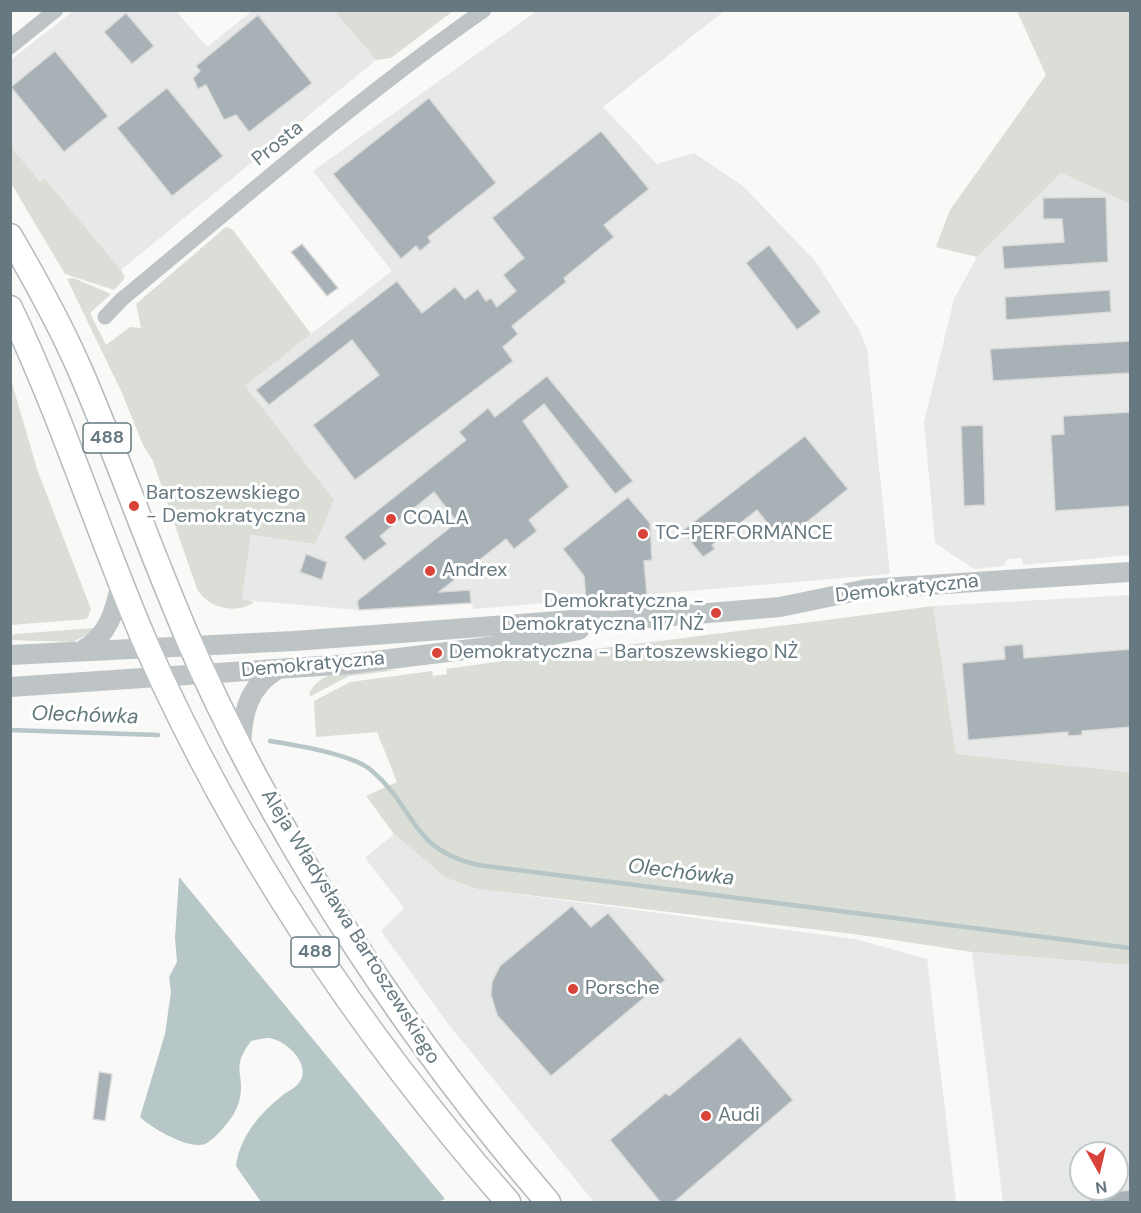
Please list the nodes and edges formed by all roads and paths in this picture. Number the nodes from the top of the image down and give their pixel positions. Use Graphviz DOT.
graph roads {
  1 [pos="56,10"];
  2 [pos="484,10"];
  3 [pos="10,47"];
  4 [pos="10,236"];
  5 [pos="10,308"];
  6 [pos="105,317"];
  7 [pos="1131,572"];
  8 [pos="121,583"];
  9 [pos="613,621"];
  10 [pos="192,647"];
  11 [pos="148,648"];
  12 [pos="83,650"];
  13 [pos="10,655"];
  14 [pos="278,669"];
  15 [pos="204,673"];
  16 [pos="161,676"];
  17 [pos="10,687"];
  18 [pos="241,748"];
  19 [pos="508,1203"];
  20 [pos="548,1203"];
  1 -- 3 [label="street"];
  2 -- 6 [label="street, Prosta"];
  4 -- 10 [label="main road, Aleja Władysława Bartoszewskiego / 488"];
  5 -- 8 [label="main road, Aleja Władysława Bartoszewskiego / 488"];
  7 -- 9 [label="street, Demokratyczna"];
  8 -- 11 [label="main road, Aleja Władysława Bartoszewskiego / 488"];
  8 -- 12 [label="street"];
  9 -- 10 [label="street, Demokratyczna"];
  9 -- 14 [label="street, Demokratyczna"];
  10 -- 11 [label="street, Demokratyczna"];
  10 -- 15 [label="main road, Aleja Władysława Bartoszewskiego / 488"];
  11 -- 12 [label="street, Demokratyczna"];
  11 -- 16 [label="main road, Aleja Władysława Bartoszewskiego / 488"];
  12 -- 13 [label="street, Demokratyczna"];
  14 -- 15 [label="street, Demokratyczna"];
  14 -- 18 [label="street"];
  15 -- 16 [label="street, Demokratyczna"];
  15 -- 18 [label="main road, Aleja Władysława Bartoszewskiego / 488"];
  16 -- 17 [label="street, Demokratyczna"];
  16 -- 19 [label="main road, Aleja Władysława Bartoszewskiego / 488"];
  18 -- 20 [label="main road, Aleja Władysława Bartoszewskiego / 488"];
}
